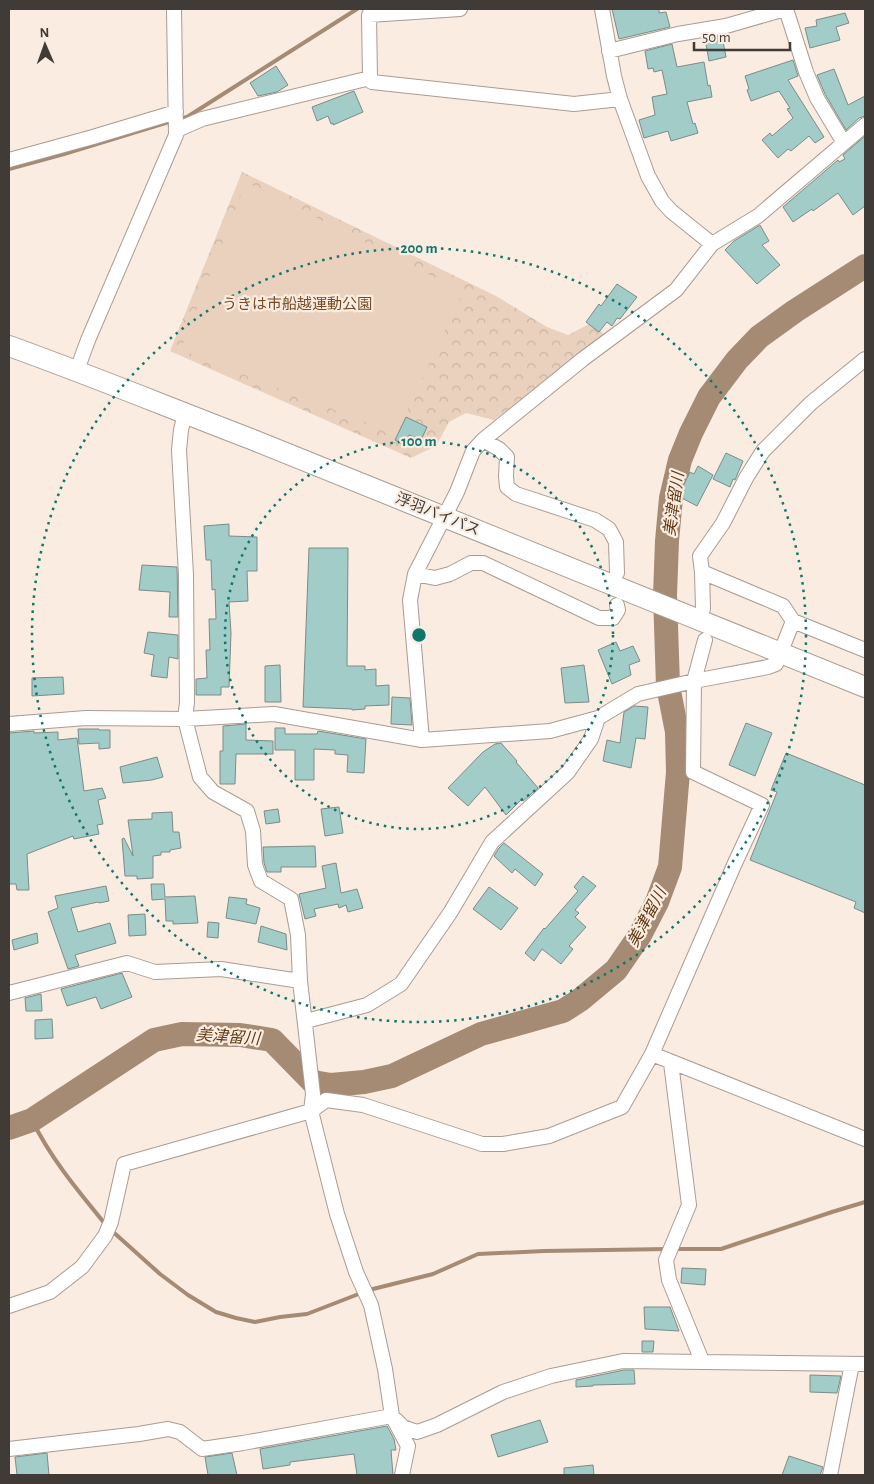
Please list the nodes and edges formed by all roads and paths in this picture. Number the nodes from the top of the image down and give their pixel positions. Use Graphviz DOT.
graph roads {
  1 [pos="174,9"];
  2 [pos="460,9"];
  3 [pos="602,9"];
  4 [pos="785,9"];
  5 [pos="609,51"];
  6 [pos="370,78"];
  7 [pos="620,99"];
  8 [pos="176,121"];
  9 [pos="865,125"];
  10 [pos="844,143"];
  11 [pos="9,160"];
  12 [pos="712,244"];
  13 [pos="9,346"];
  14 [pos="865,359"];
  15 [pos="77,370"];
  16 [pos="185,413"];
  17 [pos="483,440"];
  18 [pos="445,516"];
  19 [pos="702,572"];
  20 [pos="617,573"];
  21 [pos="415,574"];
  22 [pos="626,600"];
  23 [pos="694,612"];
  24 [pos="793,621"];
  25 [pos="705,640"];
  26 [pos="865,650"];
  27 [pos="780,654"];
  28 [pos="694,681"];
  29 [pos="865,687"];
  30 [pos="598,718"];
  31 [pos="185,719"];
  32 [pos="9,724"];
  33 [pos="422,740"];
  34 [pos="300,981"];
  35 [pos="9,993"];
  36 [pos="306,1021"];
  37 [pos="652,1054"];
  38 [pos="671,1063"];
  39 [pos="311,1111"];
  40 [pos="865,1139"];
  41 [pos="9,1306"];
  42 [pos="702,1361"];
  43 [pos="859,1364"];
  44 [pos="392,1416"];
  45 [pos="9,1449"];
  46 [pos="402,1475"];
  47 [pos="830,1475"];
  1 -- 8 [label="street"];
  2 -- 6 [label="street"];
  3 -- 5 [label="street"];
  4 -- 5 [label="street"];
  4 -- 10 [label="street"];
  5 -- 7 [label="street"];
  6 -- 7 [label="street"];
  6 -- 8 [label="street"];
  7 -- 12 [label="street"];
  8 -- 11 [label="street"];
  8 -- 15 [label="street"];
  9 -- 10 [label="street"];
  10 -- 12 [label="street"];
  12 -- 17 [label="street"];
  13 -- 15 [label="highway, 浮羽バイパス"];
  14 -- 19 [label="street"];
  15 -- 16 [label="highway, 浮羽バイパス"];
  16 -- 18 [label="highway, 浮羽バイパス"];
  16 -- 31 [label="street"];
  17 -- 18 [label="street"];
  17 -- 20 [label="street"];
  18 -- 21 [label="street"];
  18 -- 22 [label="highway, 浮羽バイパス"];
  19 -- 23 [label="street"];
  19 -- 24 [label="street"];
  21 -- 22 [label="street"];
  21 -- 33 [label="street"];
  22 -- 23 [label="highway, 浮羽バイパス"];
  23 -- 27 [label="highway, 浮羽バイパス"];
  24 -- 26 [label="street"];
  24 -- 27 [label="street"];
  25 -- 28 [label="street"];
  27 -- 28 [label="street"];
  27 -- 29 [label="highway, 浮羽バイパス"];
  28 -- 30 [label="street"];
  28 -- 37 [label="street"];
  30 -- 33 [label="street"];
  30 -- 36 [label="street"];
  31 -- 32 [label="street"];
  31 -- 33 [label="street"];
  31 -- 34 [label="street"];
  34 -- 35 [label="street"];
  34 -- 36 [label="street"];
  36 -- 39 [label="street"];
  37 -- 38 [label="street"];
  37 -- 39 [label="street"];
  38 -- 40 [label="street"];
  38 -- 42 [label="street"];
  39 -- 41 [label="street"];
  39 -- 44 [label="street"];
  42 -- 43 [label="street"];
  42 -- 44 [label="street"];
  43 -- 47 [label="street"];
  44 -- 45 [label="street"];
  44 -- 46 [label="street"];
}
